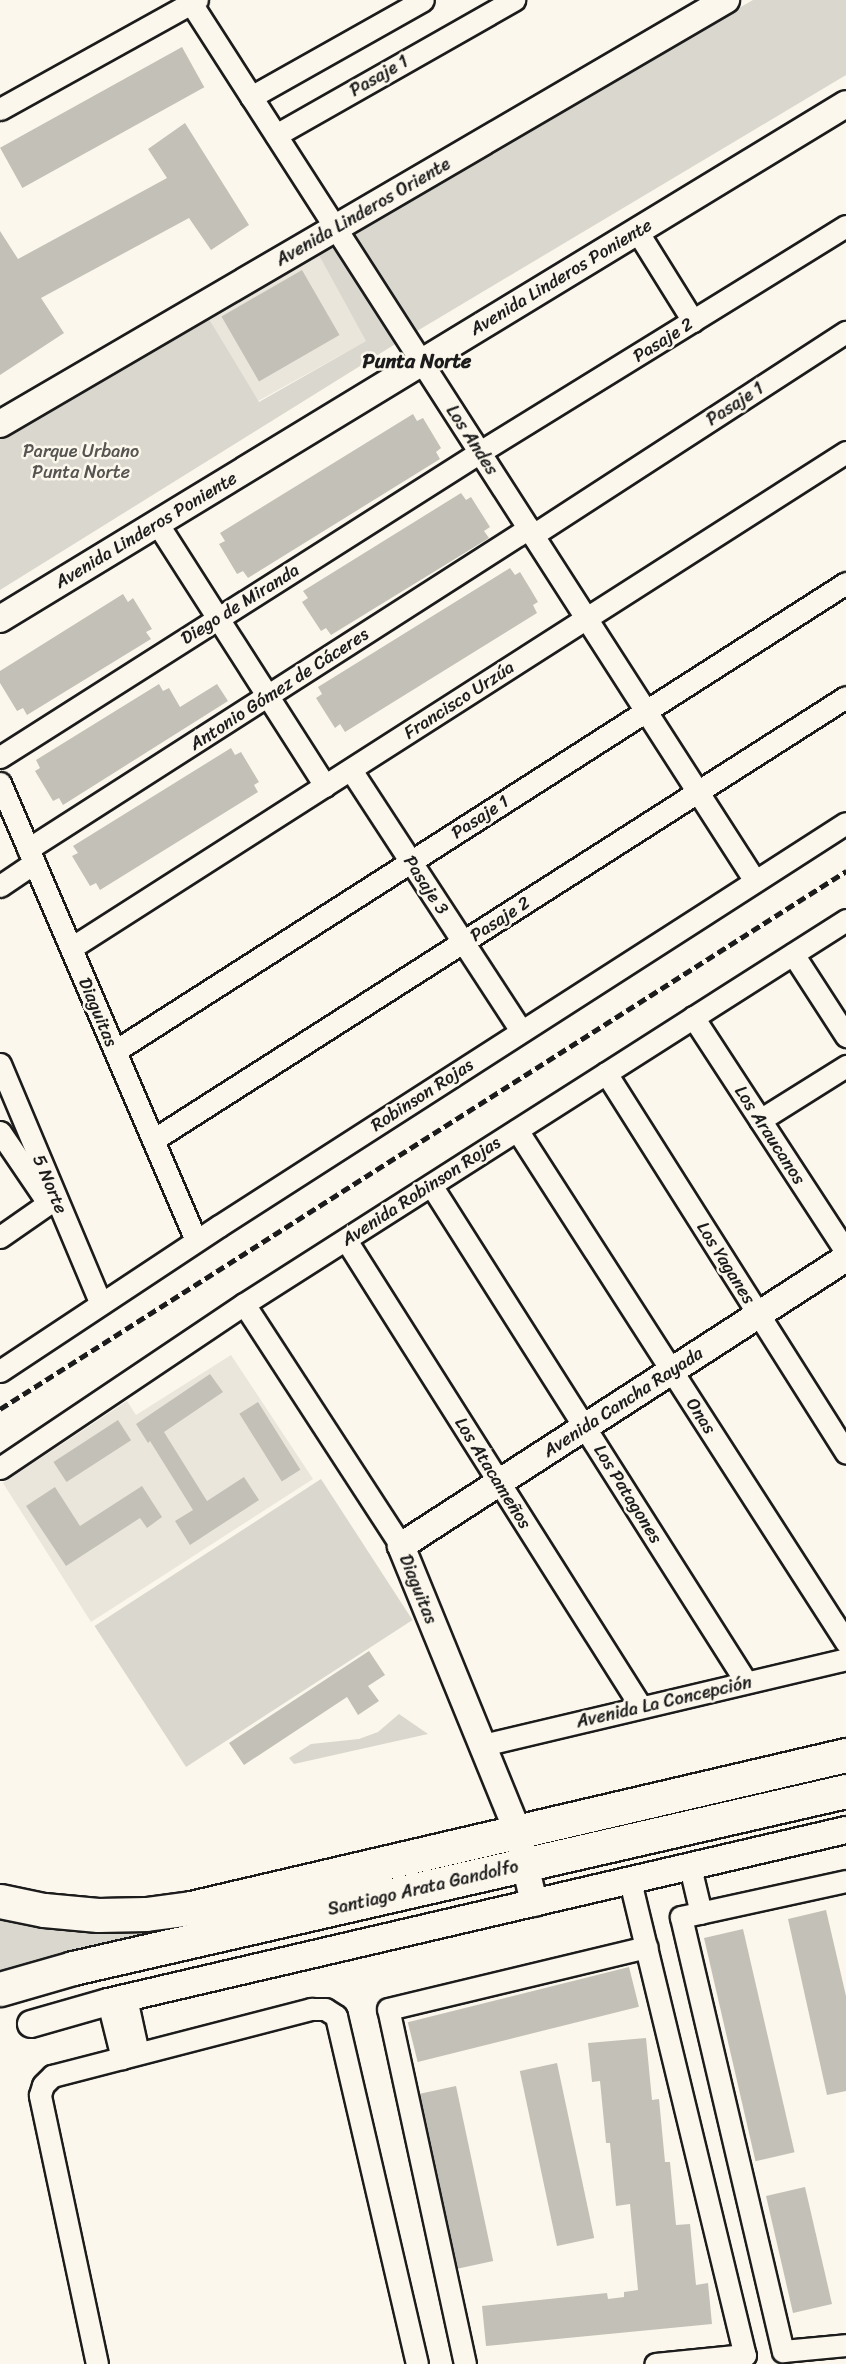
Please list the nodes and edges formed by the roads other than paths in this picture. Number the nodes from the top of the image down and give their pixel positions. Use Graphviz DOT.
graph roads {
  1 [pos="423,0"];
  2 [pos="514,0"];
  3 [pos="726,0"];
  4 [pos="192,1"];
  5 [pos="251,97"];
  6 [pos="846,104"];
  7 [pos="0,109"];
  8 [pos="276,135"];
  9 [pos="846,226"];
  10 [pos="335,228"];
  11 [pos="637,231"];
  12 [pos="693,321"];
  13 [pos="846,332"];
  14 [pos="422,362"];
  15 [pos="0,424"];
  16 [pos="480,452"];
  17 [pos="846,452"];
  18 [pos="157,523"];
  19 [pos="531,531"];
  20 [pos="846,583"];
  21 [pos="218,618"];
  22 [pos="586,618"];
  23 [pos="0,619"];
  24 [pos="267,696"];
  25 [pos="846,697"];
  26 [pos="646,711"];
  27 [pos="0,757"];
  28 [pos="351,770"];
  29 [pos="0,783"];
  30 [pos="325,786"];
  31 [pos="698,792"];
  32 [pos="846,822"];
  33 [pos="31,856"];
  34 [pos="411,862"];
  35 [pos="755,881"];
  36 [pos="0,886"];
  37 [pos="846,920"];
  38 [pos="463,942"];
  39 [pos="71,948"];
  40 [pos="793,954"];
  41 [pos="693,1017"];
  42 [pos="521,1031"];
  43 [pos="846,1036"];
  44 [pos="115,1051"];
  45 [pos="0,1064"];
  46 [pos="846,1066"];
  47 [pos="606,1073"];
  48 [pos="760,1120"];
  49 [pos="517,1130"];
  50 [pos="0,1132"];
  51 [pos="153,1140"];
  52 [pos="432,1185"];
  53 [pos="52,1201"];
  54 [pos="0,1237"];
  55 [pos="196,1240"];
  56 [pos="346,1240"];
  57 [pos="846,1252"];
  58 [pos="846,1258"];
  59 [pos="101,1304"];
  60 [pos="244,1304"];
  61 [pos="759,1315"];
  62 [pos="0,1371"];
  63 [pos="672,1371"];
  64 [pos="586,1427"];
  65 [pos="846,1452"];
  66 [pos="0,1468"];
  67 [pos="499,1482"];
  68 [pos="400,1546"];
  69 [pos="846,1642"];
  70 [pos="846,1659"];
  71 [pos="746,1682"];
  72 [pos="641,1707"];
  73 [pos="483,1745"];
  74 [pos="846,1755"];
  75 [pos="846,1791"];
  76 [pos="518,1830"];
  77 [pos="846,1830"];
  78 [pos="526,1864"];
  79 [pos="690,1867"];
  80 [pos="630,1881"];
  81 [pos="846,1881"];
  82 [pos="0,1901"];
  83 [pos="534,1903"];
  84 [pos="701,1913"];
  85 [pos="647,1947"];
  86 [pos="0,1989"];
  87 [pos="117,2000"];
  88 [pos="31,2024"];
  89 [pos="130,2056"];
  90 [pos="846,2345"];
  91 [pos="97,2364"];
  92 [pos="417,2364"];
  93 [pos="465,2364"];
  94 [pos="655,2364"];
  1 -- 5 [label="street"];
  2 -- 8 [label="street, Pasaje 1"];
  3 -- 10 [label="street, Avenida Linderos Oriente"];
  4 -- 5 [label="street, Los Andes"];
  4 -- 7 [label="street"];
  5 -- 8 [label="street, Los Andes"];
  6 -- 11 [label="street, Avenida Linderos Poniente"];
  8 -- 10 [label="street, Los Andes"];
  9 -- 12 [label="street, Pasaje 2"];
  10 -- 14 [label="street, Los Andes"];
  10 -- 15 [label="street, Avenida Linderos Oriente"];
  11 -- 12 [label="street"];
  11 -- 14 [label="street, Avenida Linderos Poniente"];
  12 -- 16 [label="street, Pasaje 2"];
  13 -- 19 [label="street, Pasaje 1"];
  14 -- 16 [label="street, Los Andes"];
  14 -- 18 [label="street, Avenida Linderos Poniente"];
  16 -- 19 [label="street, Los Andes"];
  16 -- 21 [label="street, Diego de Miranda"];
  17 -- 22 [label="street, Francisco Urzúa"];
  18 -- 21 [label="street"];
  18 -- 23 [label="street, Avenida Linderos Poniente"];
  19 -- 22 [label="street, Los Andes"];
  19 -- 24 [label="street, Antonio Gómez de Cáceres"];
  20 -- 26 [label="street, Pasaje 1"];
  21 -- 24 [label="street"];
  21 -- 27 [label="street, Diego de Miranda"];
  22 -- 26 [label="street, Los Andes"];
  22 -- 28 [label="street, Francisco Urzúa"];
  24 -- 30 [label="street"];
  24 -- 33 [label="street, Antonio Gómez de Cáceres"];
  25 -- 31 [label="street, Pasaje 2"];
  26 -- 31 [label="street, Los Andes"];
  26 -- 34 [label="street, Pasaje 1"];
  28 -- 30 [label="street, Francisco Urzúa"];
  28 -- 34 [label="street, Pasaje 3"];
  29 -- 33 [label="street, Diaguitas"];
  30 -- 39 [label="street, Francisco Urzúa"];
  31 -- 35 [label="street, Los Andes"];
  31 -- 38 [label="street, Pasaje 2"];
  32 -- 35 [label="street, Robinson Rojas"];
  33 -- 36 [label="street, Antonio Gómez de Cáceres"];
  33 -- 39 [label="street, Diaguitas"];
  34 -- 38 [label="street, Pasaje 3"];
  34 -- 44 [label="street, Pasaje 1"];
  35 -- 42 [label="street, Robinson Rojas"];
  37 -- 40 [label="street, Avenida Robinson Rojas"];
  38 -- 42 [label="street, Pasaje 3"];
  38 -- 51 [label="street, Pasaje 2"];
  39 -- 44 [label="street, Diaguitas"];
  40 -- 41 [label="street, Avenida Robinson Rojas"];
  40 -- 43 [label="street"];
  41 -- 47 [label="street, Avenida Robinson Rojas"];
  41 -- 48 [label="street, Los Araucanos"];
  42 -- 55 [label="street, Robinson Rojas"];
  44 -- 51 [label="street, Diaguitas"];
  45 -- 53 [label="street, 5 Norte"];
  46 -- 48 [label="street"];
  47 -- 49 [label="street, Avenida Robinson Rojas"];
  47 -- 61 [label="street, Los Yaganes"];
  48 -- 57 [label="street, Los Araucanos"];
  49 -- 52 [label="street, Avenida Robinson Rojas"];
  49 -- 63 [label="street, Onas"];
  50 -- 53 [label="street"];
  51 -- 55 [label="street, Diaguitas"];
  52 -- 56 [label="street, Avenida Robinson Rojas"];
  52 -- 64 [label="street, Los Patagones"];
  53 -- 54 [label="street"];
  53 -- 59 [label="street, 5 Norte"];
  55 -- 59 [label="street, Robinson Rojas"];
  56 -- 60 [label="street, Avenida Robinson Rojas"];
  56 -- 67 [label="street, Los Atacameños"];
  58 -- 61 [label="street, Avenida Cancha Rayada"];
  59 -- 62 [label="street, Robinson Rojas"];
  60 -- 66 [label="street, Avenida Robinson Rojas"];
  60 -- 68 [label="street, Diaguitas"];
  61 -- 63 [label="street, Avenida Cancha Rayada"];
  61 -- 65 [label="street, Los Yaganes"];
  63 -- 64 [label="street, Avenida Cancha Rayada"];
  63 -- 69 [label="street, Onas"];
  64 -- 67 [label="street, Avenida Cancha Rayada"];
  64 -- 71 [label="street, Los Patagones"];
  67 -- 68 [label="street, Avenida Cancha Rayada"];
  67 -- 72 [label="street, Los Atacameños"];
  68 -- 73 [label="street, Diaguitas"];
  70 -- 71 [label="street, Avenida La Concepción"];
  71 -- 72 [label="street, Avenida La Concepción"];
  72 -- 73 [label="street, Avenida La Concepción"];
  73 -- 76 [label="street, Diaguitas"];
  74 -- 76 [label="main road, Santiago Arata Gandolfo"];
  75 -- 78 [label="main road, Santiago Arata Gandolfo"];
  76 -- 78 [label="street, Diaguitas"];
  76 -- 82 [label="main road, Santiago Arata Gandolfo"];
  77 -- 79 [label="street"];
  78 -- 83 [label="street, Diaguitas"];
  78 -- 86 [label="main road, Santiago Arata Gandolfo"];
  79 -- 80 [label="street"];
  79 -- 84 [label="street"];
  80 -- 83 [label="street"];
  80 -- 85 [label="street"];
  81 -- 84 [label="street"];
  83 -- 87 [label="street"];
  84 -- 90 [label="street"];
  85 -- 93 [label="street"];
  85 -- 94 [label="street"];
  87 -- 88 [label="street"];
  87 -- 89 [label="street"];
  89 -- 91 [label="street"];
  89 -- 92 [label="street"];
}
